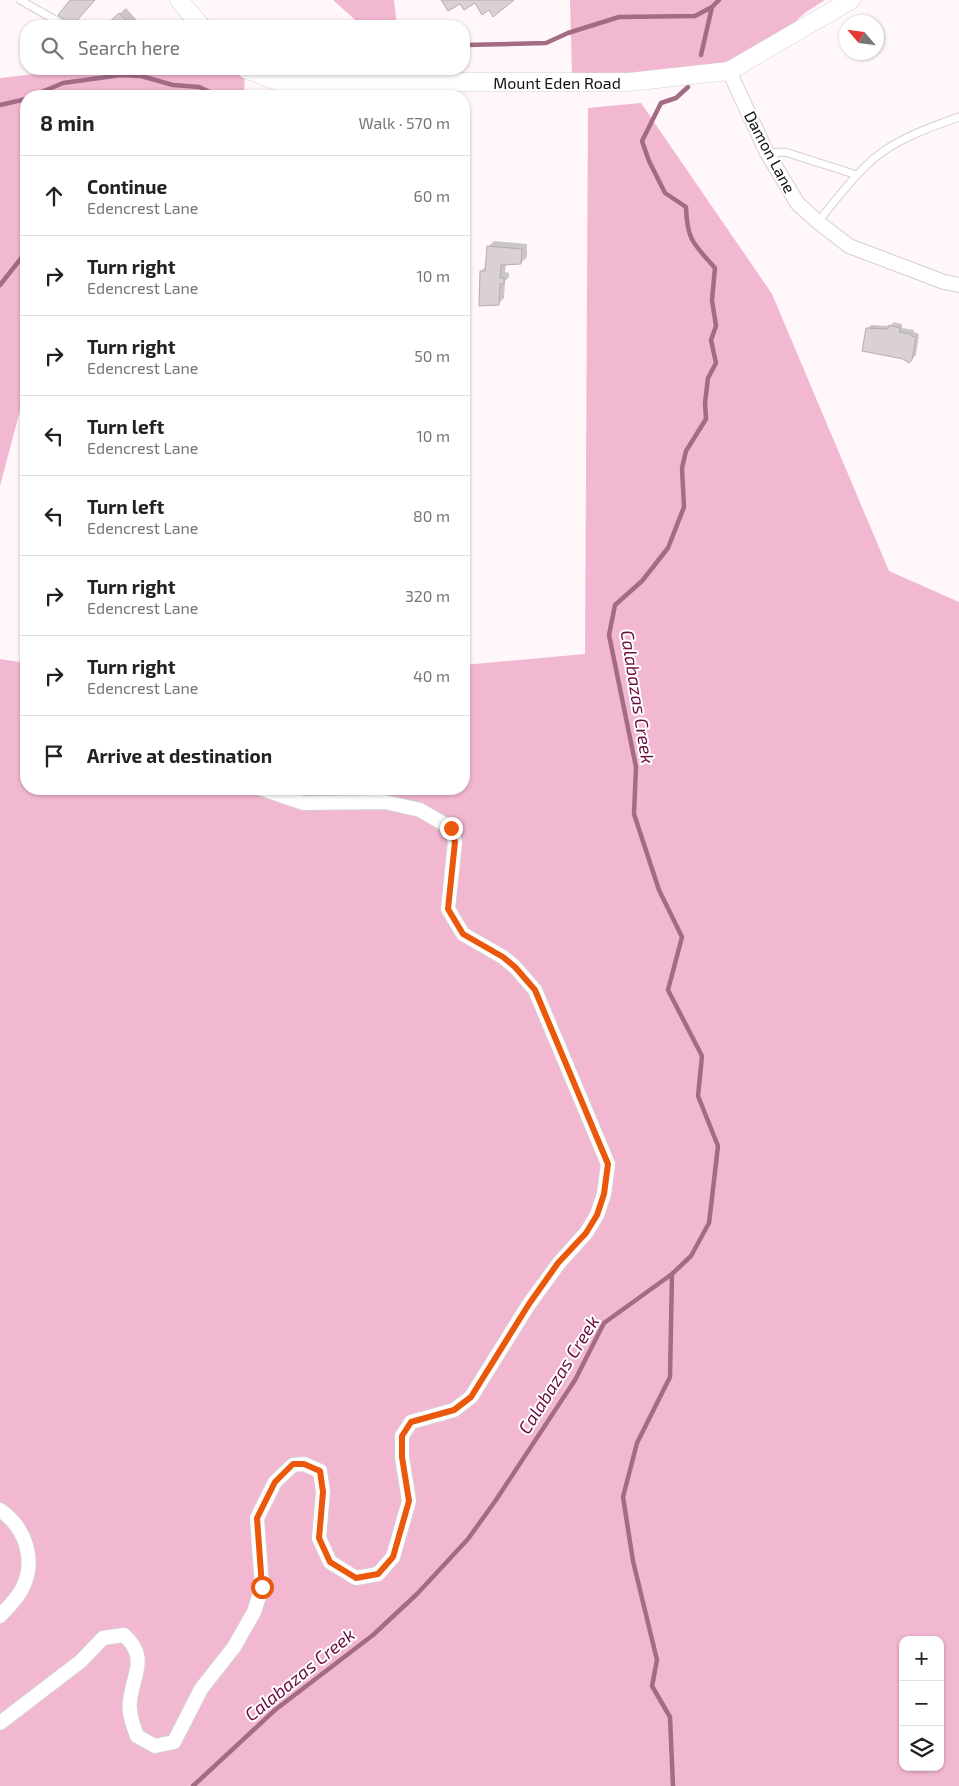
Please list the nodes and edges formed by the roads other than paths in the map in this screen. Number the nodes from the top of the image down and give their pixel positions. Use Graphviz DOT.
graph roads {
  1 [pos="20,0"];
  2 [pos="179,0"];
  3 [pos="851,0"];
  4 [pos="55,20"];
  5 [pos="196,20"];
  6 [pos="729,70"];
  7 [pos="262,75"];
  8 [pos="406,90"];
  9 [pos="428,90"];
  10 [pos="959,117"];
  11 [pos="767,153"];
  12 [pos="857,175"];
  13 [pos="818,222"];
  14 [pos="959,285"];
  15 [pos="279,795"];
  16 [pos="0,1510"];
  17 [pos="0,1616"];
  18 [pos="0,1723"];
  1 -- 4 [label="lane"];
  2 -- 5 [label="street"];
  3 -- 6 [label="street, Mount Eden Road"];
  6 -- 9 [label="street, Mount Eden Road"];
  6 -- 11 [label="street, Damon Lane"];
  7 -- 8 [label="street, Mount Eden Road"];
  8 -- 9 [label="street, Mount Eden Road"];
  10 -- 12 [label="lane"];
  11 -- 12 [label="lane"];
  11 -- 13 [label="street, Damon Lane"];
  12 -- 13 [label="lane"];
  13 -- 14 [label="street, Damon Lane"];
  15 -- 18 [label="street"];
  16 -- 17 [label="street"];
}
